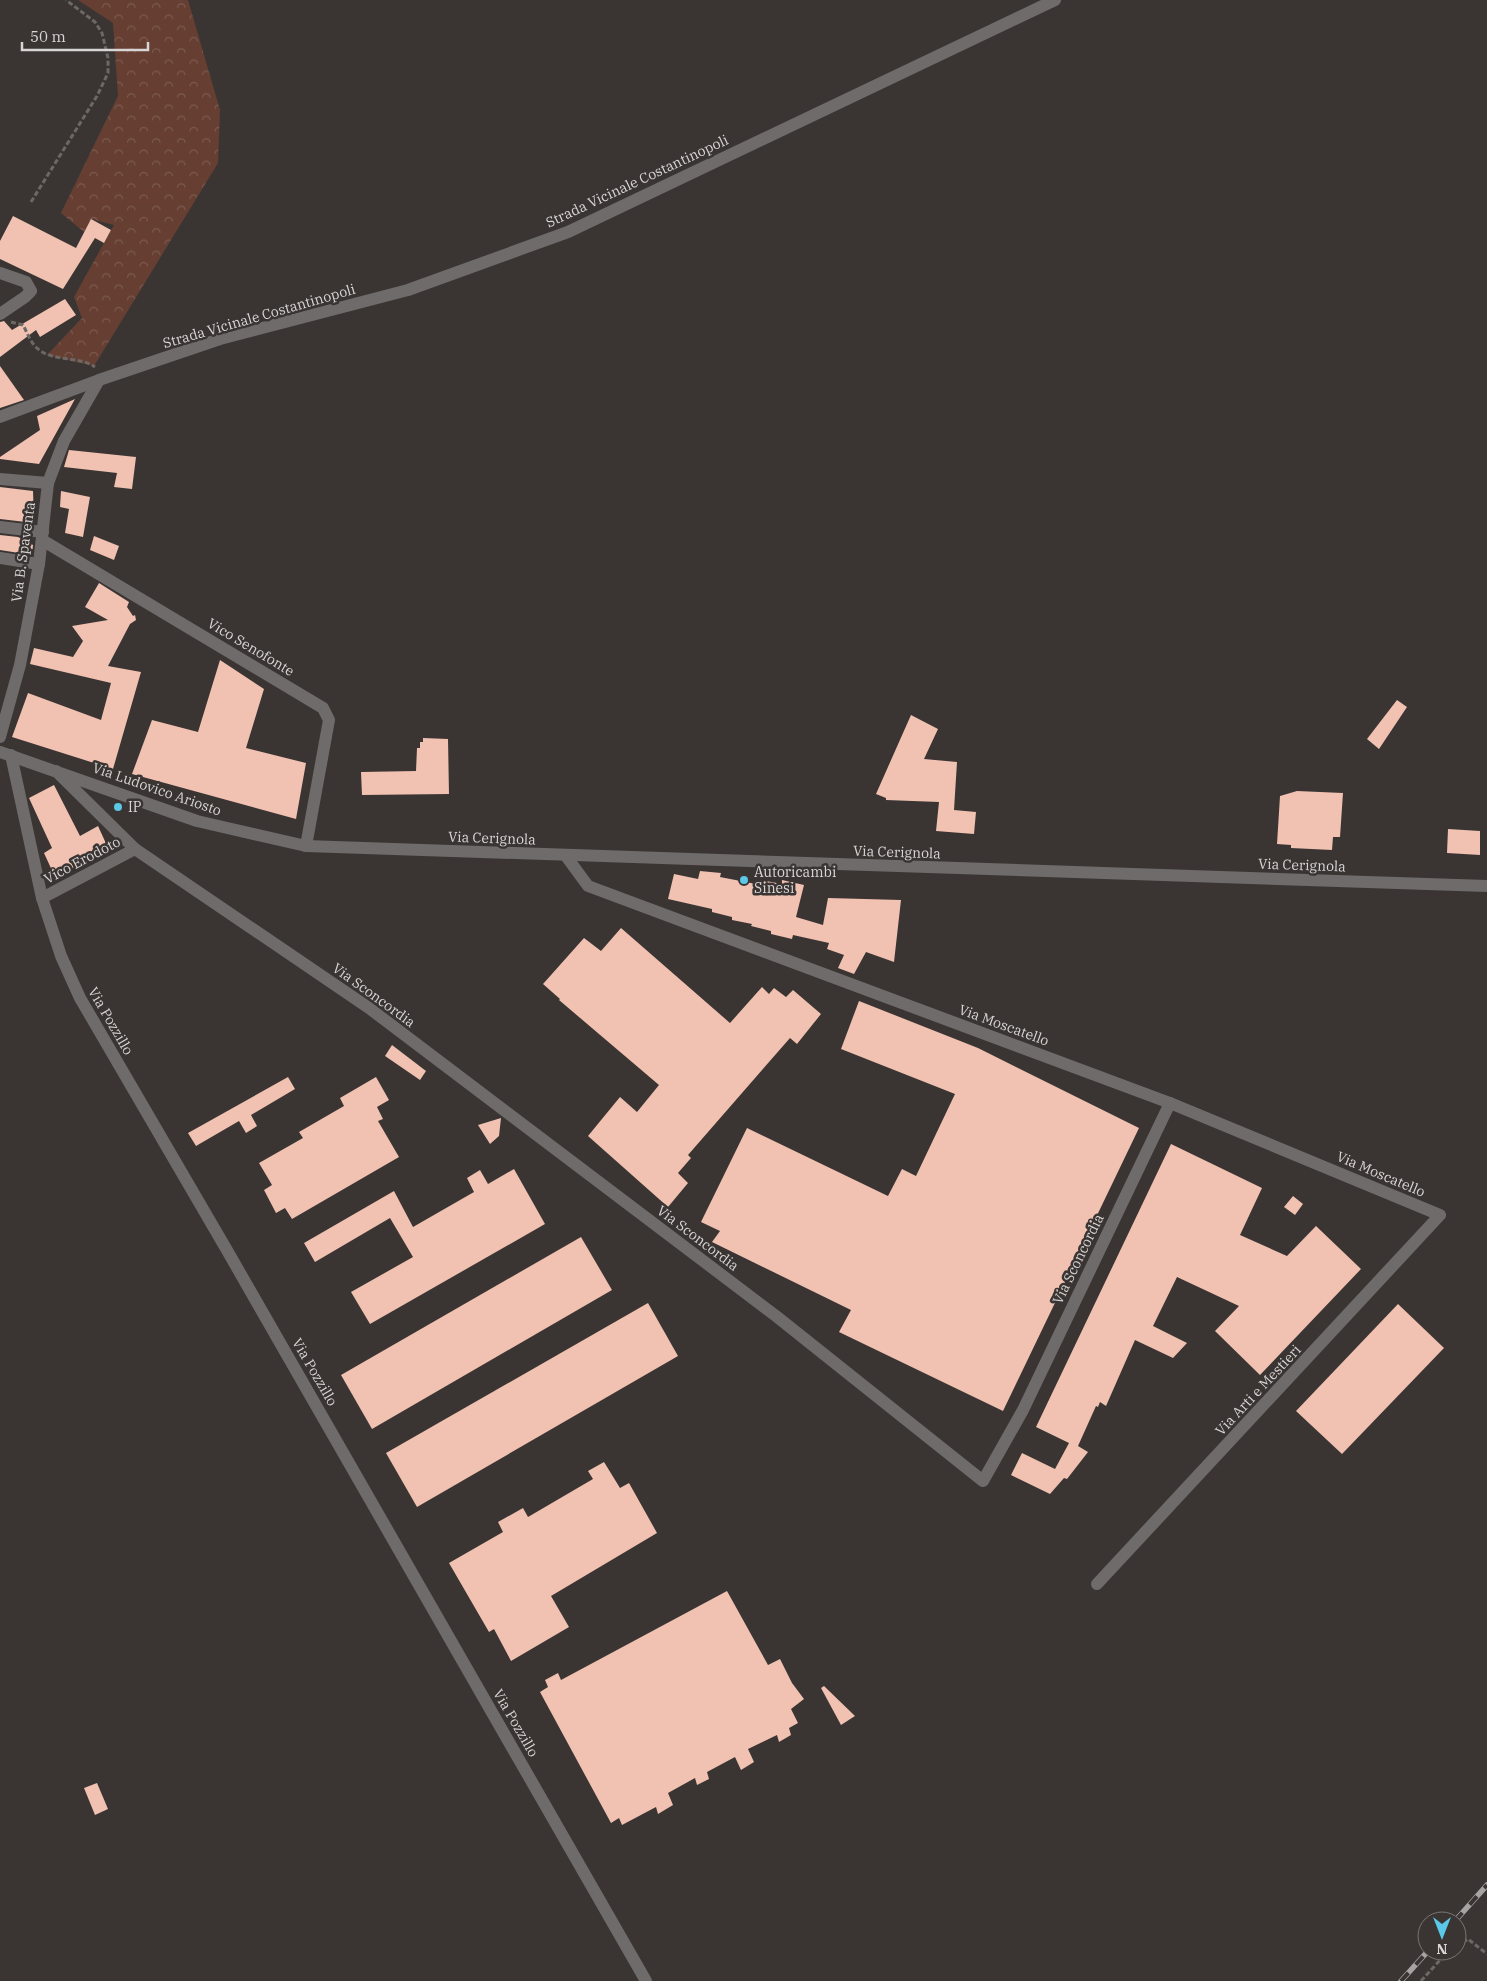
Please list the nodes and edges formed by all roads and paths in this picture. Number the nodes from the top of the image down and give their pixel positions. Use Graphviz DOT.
graph roads {
  1 [pos="66,0"];
  2 [pos="1055,0"];
  3 [pos="31,202"];
  4 [pos="0,273"];
  5 [pos="5,318"];
  6 [pos="99,380"];
  7 [pos="0,417"];
  8 [pos="0,479"];
  9 [pos="48,483"];
  10 [pos="0,527"];
  11 [pos="43,536"];
  12 [pos="0,558"];
  13 [pos="39,564"];
  14 [pos="0,737"];
  15 [pos="6,754"];
  16 [pos="56,771"];
  17 [pos="306,846"];
  18 [pos="135,849"];
  19 [pos="566,856"];
  20 [pos="1487,886"];
  21 [pos="42,898"];
  22 [pos="1170,1103"];
  23 [pos="1440,1215"];
  24 [pos="1097,1584"];
  25 [pos="1467,1940"];
  26 [pos="1487,1954"];
  27 [pos="1438,1961"];
  28 [pos="646,1981"];
  29 [pos="1421,1981"];
  1 -- 3 [label="path"];
  2 -- 6 [label="street, Strada Vicinale Costantinopoli"];
  4 -- 5 [label="street"];
  5 -- 6 [label="path"];
  6 -- 7 [label="street, Strada Vicinale Costantinopoli"];
  6 -- 9 [label="street, Via B. Spaventa"];
  8 -- 9 [label="street"];
  9 -- 11 [label="street, Via B. Spaventa"];
  10 -- 11 [label="street"];
  11 -- 13 [label="street, Via B. Spaventa"];
  11 -- 17 [label="street, Vico Senofonte"];
  12 -- 13 [label="street"];
  13 -- 14 [label="street, Via B. Spaventa"];
  15 -- 16 [label="street, Via Ludovico Ariosto"];
  15 -- 21 [label="street, Via Pozzillo"];
  16 -- 17 [label="street, Via Ludovico Ariosto"];
  16 -- 18 [label="street, Via Sconcordia"];
  17 -- 19 [label="street, Via Cerignola"];
  18 -- 21 [label="street, Vico Erodoto"];
  18 -- 22 [label="street, Via Sconcordia"];
  19 -- 20 [label="street, Via Cerignola"];
  19 -- 22 [label="street, Via Moscatello"];
  21 -- 28 [label="street, Via Pozzillo"];
  22 -- 23 [label="street, Via Moscatello"];
  23 -- 24 [label="street, Via Arti e Mestieri"];
  25 -- 26 [label="path"];
  27 -- 29 [label="path"];
}
